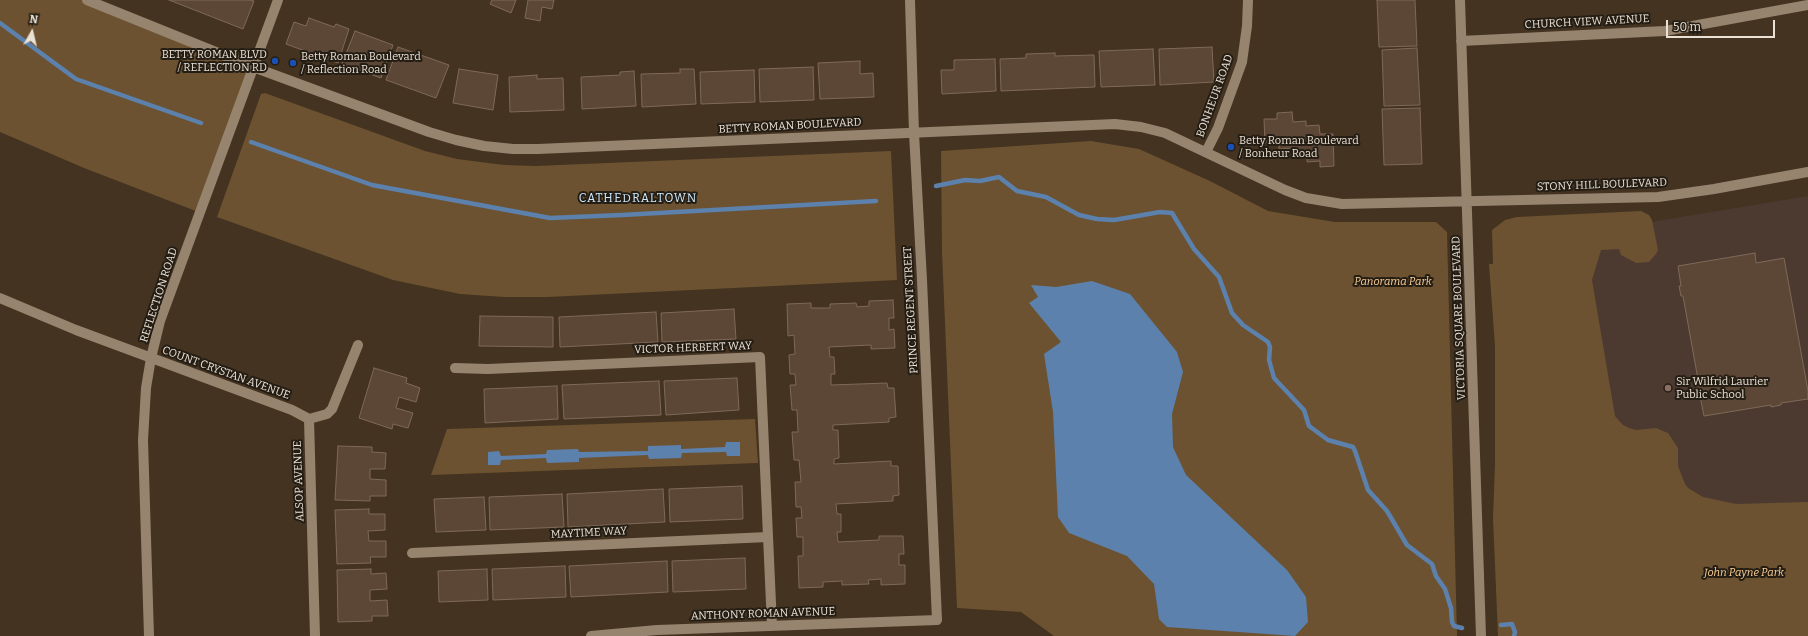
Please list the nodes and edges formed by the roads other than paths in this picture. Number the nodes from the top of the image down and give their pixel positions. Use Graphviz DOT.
graph roads {
  1 [pos="87,0"];
  2 [pos="109,0"];
  3 [pos="278,0"];
  4 [pos="910,0"];
  5 [pos="1248,0"];
  6 [pos="1460,0"];
  7 [pos="1808,5"];
  8 [pos="123,13"];
  9 [pos="1461,40"];
  10 [pos="253,67"];
  11 [pos="914,133"];
  12 [pos="1206,152"];
  13 [pos="1808,172"];
  14 [pos="1467,201"];
  15 [pos="0,298"];
  16 [pos="358,345"];
  17 [pos="152,358"];
  18 [pos="455,368"];
  19 [pos="309,419"];
  20 [pos="768,537"];
  21 [pos="412,553"];
  22 [pos="937,620"];
  23 [pos="772,626"];
  24 [pos="719,632"];
  25 [pos="149,636"];
  26 [pos="315,636"];
  27 [pos="591,636"];
  28 [pos="1482,636"];
  1 -- 8 [label="street, BETTY ROMAN BOULEVARD"];
  2 -- 8 [label="street, BETTY ROMAN BOULEVARD"];
  3 -- 10 [label="street, REFLECTION ROAD"];
  4 -- 11 [label="street, PRINCE REGENT STREET"];
  5 -- 12 [label="street, BONHEUR ROAD"];
  6 -- 9 [label="street, VICTORIA SQUARE BOULEVARD"];
  7 -- 9 [label="street, CHURCH VIEW AVENUE"];
  8 -- 10 [label="street, BETTY ROMAN BOULEVARD"];
  9 -- 14 [label="street, VICTORIA SQUARE BOULEVARD"];
  10 -- 11 [label="street, BETTY ROMAN BOULEVARD"];
  10 -- 17 [label="street, REFLECTION ROAD"];
  11 -- 12 [label="street, BETTY ROMAN BOULEVARD"];
  11 -- 22 [label="street, PRINCE REGENT STREET"];
  12 -- 14 [label="street, BETTY ROMAN BOULEVARD"];
  13 -- 14 [label="street, STONY HILL BOULEVARD"];
  14 -- 28 [label="street, VICTORIA SQUARE BOULEVARD"];
  15 -- 17 [label="street, COUNT CRYSTAN AVENUE"];
  16 -- 19 [label="street"];
  17 -- 19 [label="street, COUNT CRYSTAN AVENUE"];
  17 -- 25 [label="street, REFLECTION ROAD"];
  18 -- 20 [label="street, VICTOR HERBERT WAY"];
  19 -- 26 [label="street, ALSOP AVENUE"];
  20 -- 21 [label="street, MAYTIME WAY"];
  20 -- 23 [label="street, VICTOR HERBERT WAY"];
  22 -- 23 [label="street, ANTHONY ROMAN AVENUE"];
  23 -- 24 [label="street, ANTHONY ROMAN AVENUE"];
  24 -- 27 [label="street, ANTHONY ROMAN AVENUE"];
}
